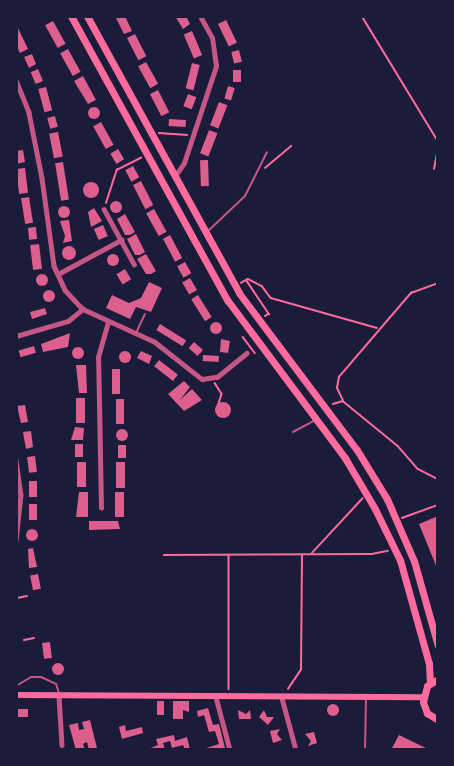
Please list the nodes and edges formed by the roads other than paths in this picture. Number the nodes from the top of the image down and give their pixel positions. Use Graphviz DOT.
graph roads {
  1 [pos="72,16"];
  2 [pos="87,16"];
  3 [pos="200,16"];
  4 [pos="16,80"];
  5 [pos="267,152"];
  6 [pos="174,176"];
  7 [pos="162,183"];
  8 [pos="104,209"];
  9 [pos="204,234"];
  10 [pos="121,240"];
  11 [pos="134,264"];
  12 [pos="58,274"];
  13 [pos="248,306"];
  14 [pos="83,309"];
  15 [pos="145,314"];
  16 [pos="237,314"];
  17 [pos="108,322"];
  18 [pos="136,334"];
  19 [pos="16,336"];
  20 [pos="252,349"];
  21 [pos="293,366"];
  22 [pos="281,374"];
  23 [pos="316,420"];
  24 [pos="293,432"];
  25 [pos="16,460"];
  26 [pos="100,508"];
  27 [pos="392,510"];
  28 [pos="379,518"];
  29 [pos="16,541"];
  30 [pos="438,645"];
  31 [pos="438,679"];
  32 [pos="430,683"];
  33 [pos="16,686"];
  34 [pos="16,695"];
  35 [pos="59,696"];
  36 [pos="216,697"];
  37 [pos="366,697"];
  38 [pos="423,697"];
  39 [pos="282,698"];
  40 [pos="438,720"];
  41 [pos="62,745"];
  42 [pos="230,750"];
  43 [pos="296,750"];
  44 [pos="365,750"];
  1 -- 7 [label="highway"];
  2 -- 6 [label="highway"];
  3 -- 6 [label="street"];
  4 -- 12 [label="street"];
  5 -- 9 [label="lane"];
  6 -- 7 [label="highway"];
  6 -- 9 [label="highway"];
  7 -- 16 [label="highway"];
  8 -- 10 [label="street"];
  9 -- 13 [label="highway"];
  10 -- 11 [label="street"];
  10 -- 12 [label="street"];
  12 -- 14 [label="street"];
  13 -- 16 [label="highway"];
  13 -- 21 [label="highway"];
  14 -- 17 [label="street"];
  14 -- 19 [label="street"];
  15 -- 18 [label="lane"];
  16 -- 20 [label="highway"];
  17 -- 18 [label="street"];
  17 -- 26 [label="street"];
  18 -- 20 [label="street"];
  20 -- 22 [label="highway"];
  21 -- 22 [label="highway"];
  21 -- 27 [label="highway"];
  22 -- 23 [label="highway"];
  23 -- 24 [label="lane"];
  23 -- 28 [label="highway"];
  25 -- 29 [label="street"];
  27 -- 28 [label="highway"];
  27 -- 30 [label="highway"];
  28 -- 32 [label="highway"];
  31 -- 32 [label="highway"];
  32 -- 38 [label="highway"];
  33 -- 35 [label="lane"];
  34 -- 35 [label="main road"];
  35 -- 36 [label="main road"];
  35 -- 41 [label="street"];
  36 -- 39 [label="main road"];
  36 -- 42 [label="street"];
  37 -- 38 [label="main road"];
  37 -- 39 [label="main road"];
  37 -- 44 [label="lane"];
  38 -- 40 [label="highway"];
  39 -- 43 [label="street"];
}
